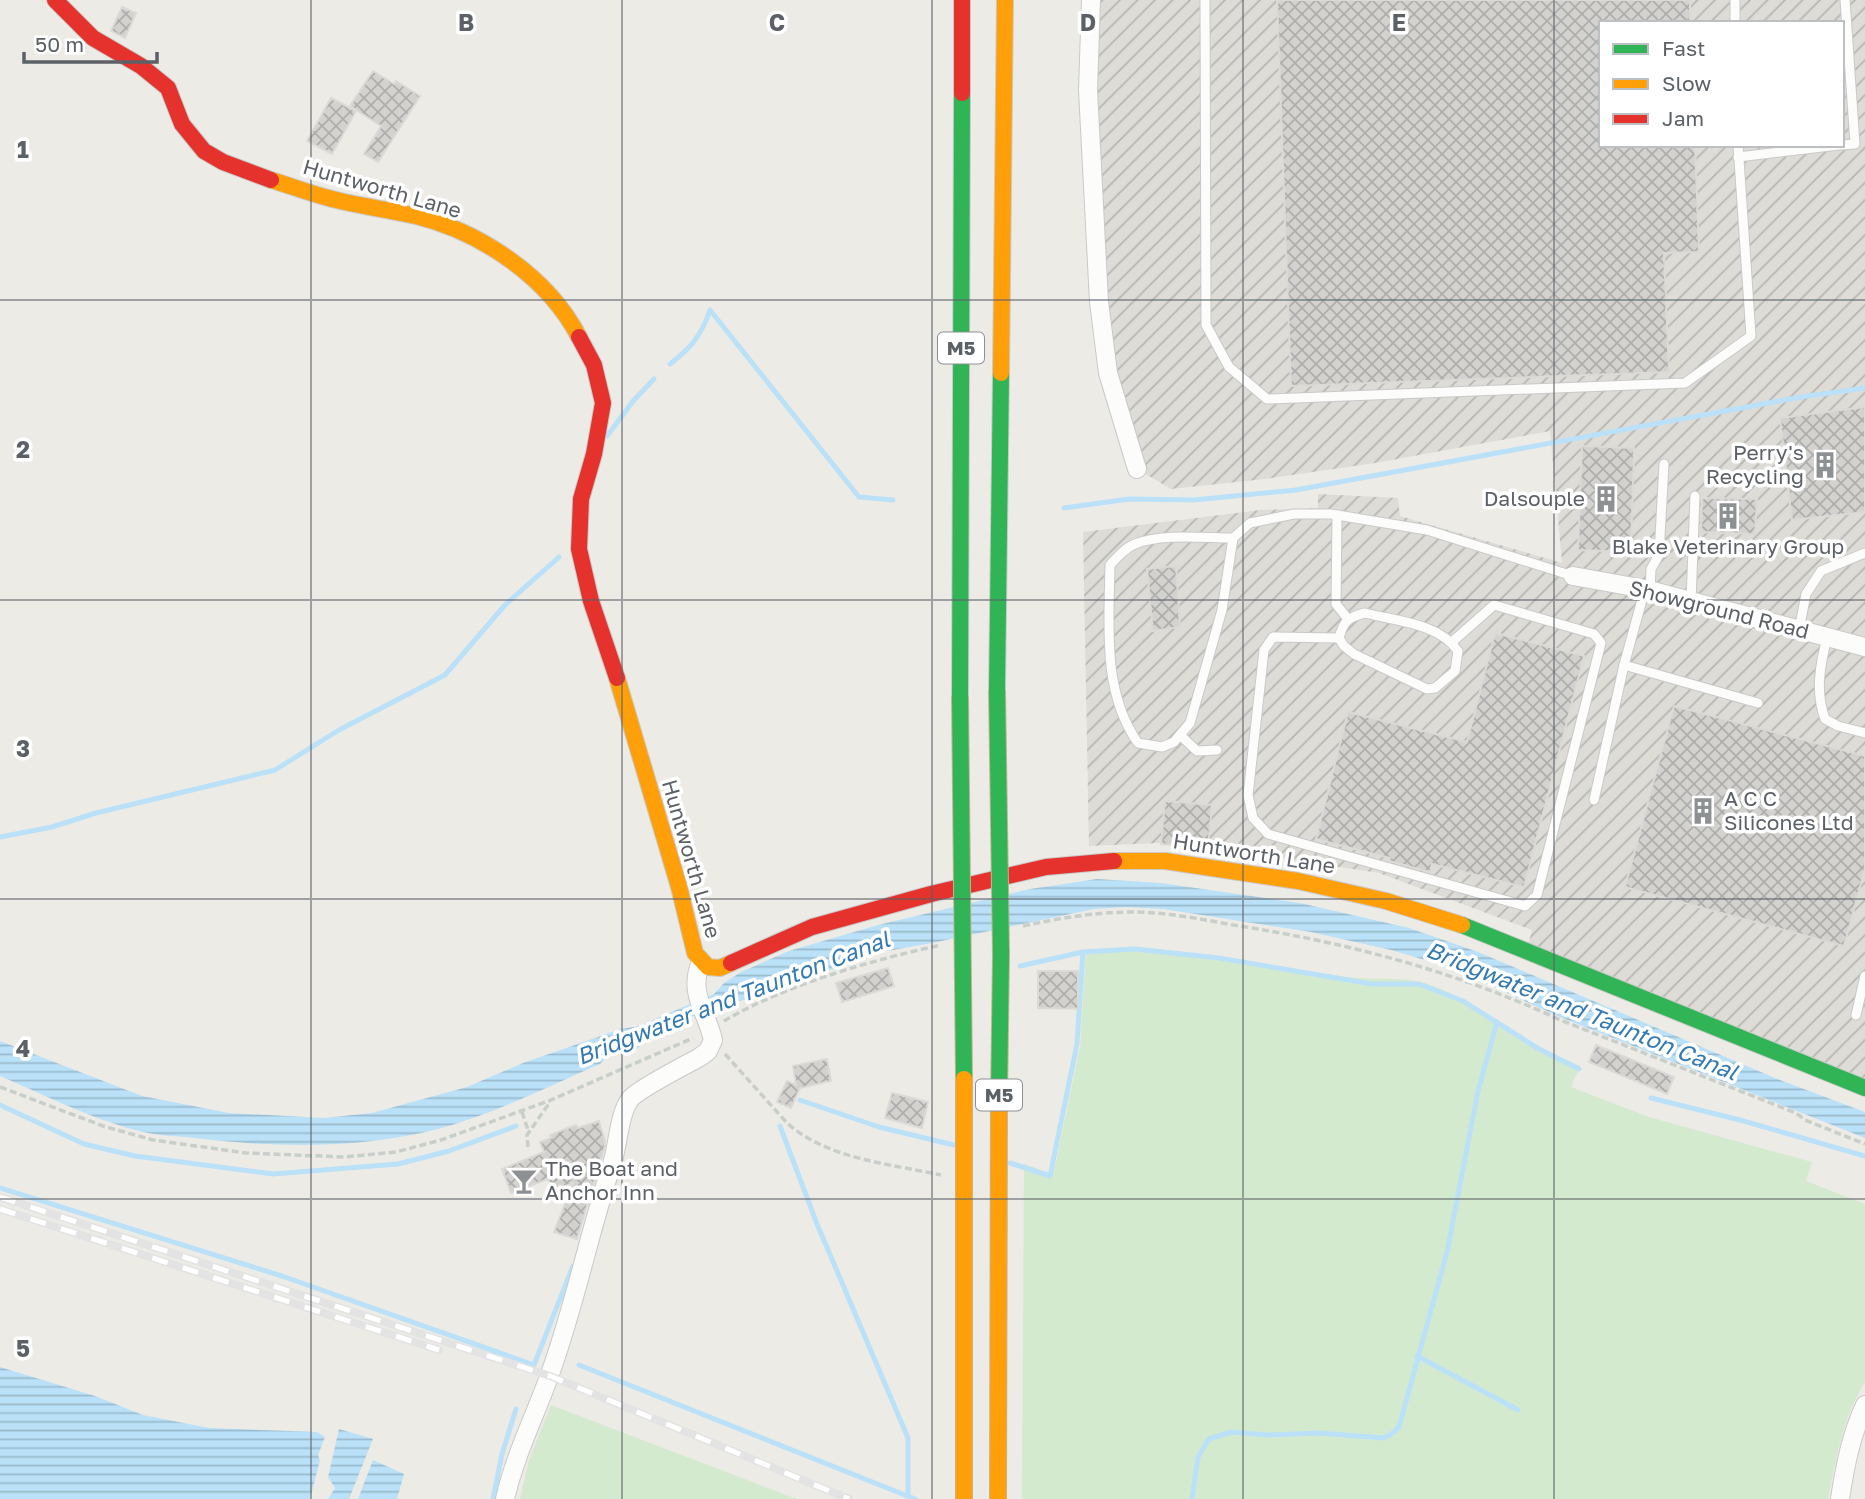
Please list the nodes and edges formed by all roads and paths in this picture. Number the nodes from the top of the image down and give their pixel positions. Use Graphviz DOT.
graph roads {
  1 [pos="55,0"];
  2 [pos="962,0"];
  3 [pos="1005,0"];
  4 [pos="1091,0"];
  5 [pos="1205,0"];
  6 [pos="1735,0"];
  7 [pos="1844,0"];
  8 [pos="1735,21"];
  9 [pos="1844,145"];
  10 [pos="1738,147"];
  11 [pos="1824,147"];
  12 [pos="1738,157"];
  13 [pos="1664,464"];
  14 [pos="1138,469"];
  15 [pos="1695,496"];
  16 [pos="1337,515"];
  17 [pos="1233,538"];
  18 [pos="1865,554"];
  19 [pos="1573,576"];
  20 [pos="1647,590"];
  21 [pos="1691,602"];
  22 [pos="1348,619"];
  23 [pos="1799,630"];
  24 [pos="1339,638"];
  25 [pos="1827,638"];
  26 [pos="1452,642"];
  27 [pos="1865,647"];
  28 [pos="1624,665"];
  29 [pos="1758,703"];
  30 [pos="1865,733"];
  31 [pos="1180,735"];
  32 [pos="1217,750"];
  33 [pos="1594,800"];
  34 [pos="1022,927"];
  35 [pos="944,944"];
  36 [pos="701,962"];
  37 [pos="1865,976"];
  38 [pos="1856,1015"];
  39 [pos="712,1035"];
  40 [pos="0,1087"];
  41 [pos="1865,1088"];
  42 [pos="551,1100"];
  43 [pos="522,1112"];
  44 [pos="528,1133"];
  45 [pos="1865,1144"];
  46 [pos="528,1147"];
  47 [pos="941,1175"];
  48 [pos="1865,1405"];
  49 [pos="505,1499"];
  50 [pos="964,1499"];
  51 [pos="998,1499"];
  52 [pos="1840,1499"];
  1 -- 36 [label="main road, Huntworth Lane"];
  2 -- 50 [label="main road, M5, bridge"];
  3 -- 51 [label="main road, M5, bridge"];
  4 -- 14 [label="street"];
  5 -- 12 [label="lane"];
  6 -- 8 [label="lane"];
  7 -- 9 [label="lane"];
  10 -- 12 [label="lane"];
  11 -- 12 [label="lane"];
  13 -- 20 [label="lane"];
  15 -- 21 [label="lane"];
  16 -- 17 [label="lane"];
  16 -- 19 [label="lane"];
  16 -- 22 [label="lane"];
  17 -- 31 [label="lane"];
  17 -- 31 [label="lane"];
  18 -- 23 [label="lane"];
  19 -- 20 [label="street, Showground Road"];
  20 -- 21 [label="street, Showground Road"];
  20 -- 28 [label="lane"];
  21 -- 23 [label="street, Showground Road"];
  22 -- 24 [label="lane"];
  22 -- 26 [label="lane"];
  23 -- 25 [label="street, Showground Road"];
  24 -- 26 [label="lane"];
  24 -- 26 [label="lane"];
  25 -- 27 [label="street, Showground Road"];
  25 -- 30 [label="lane"];
  28 -- 29 [label="lane"];
  28 -- 33 [label="lane"];
  31 -- 32 [label="lane"];
  34 -- 45 [label="path"];
  35 -- 39 [label="path"];
  36 -- 39 [label="street"];
  36 -- 41 [label="main road, Huntworth Lane"];
  37 -- 38 [label="lane"];
  39 -- 42 [label="path"];
  39 -- 47 [label="path"];
  39 -- 49 [label="street"];
  40 -- 43 [label="path"];
  42 -- 43 [label="path"];
  42 -- 44 [label="path"];
  43 -- 44 [label="path"];
  44 -- 46 [label="path"];
  48 -- 52 [label="street"];
}
